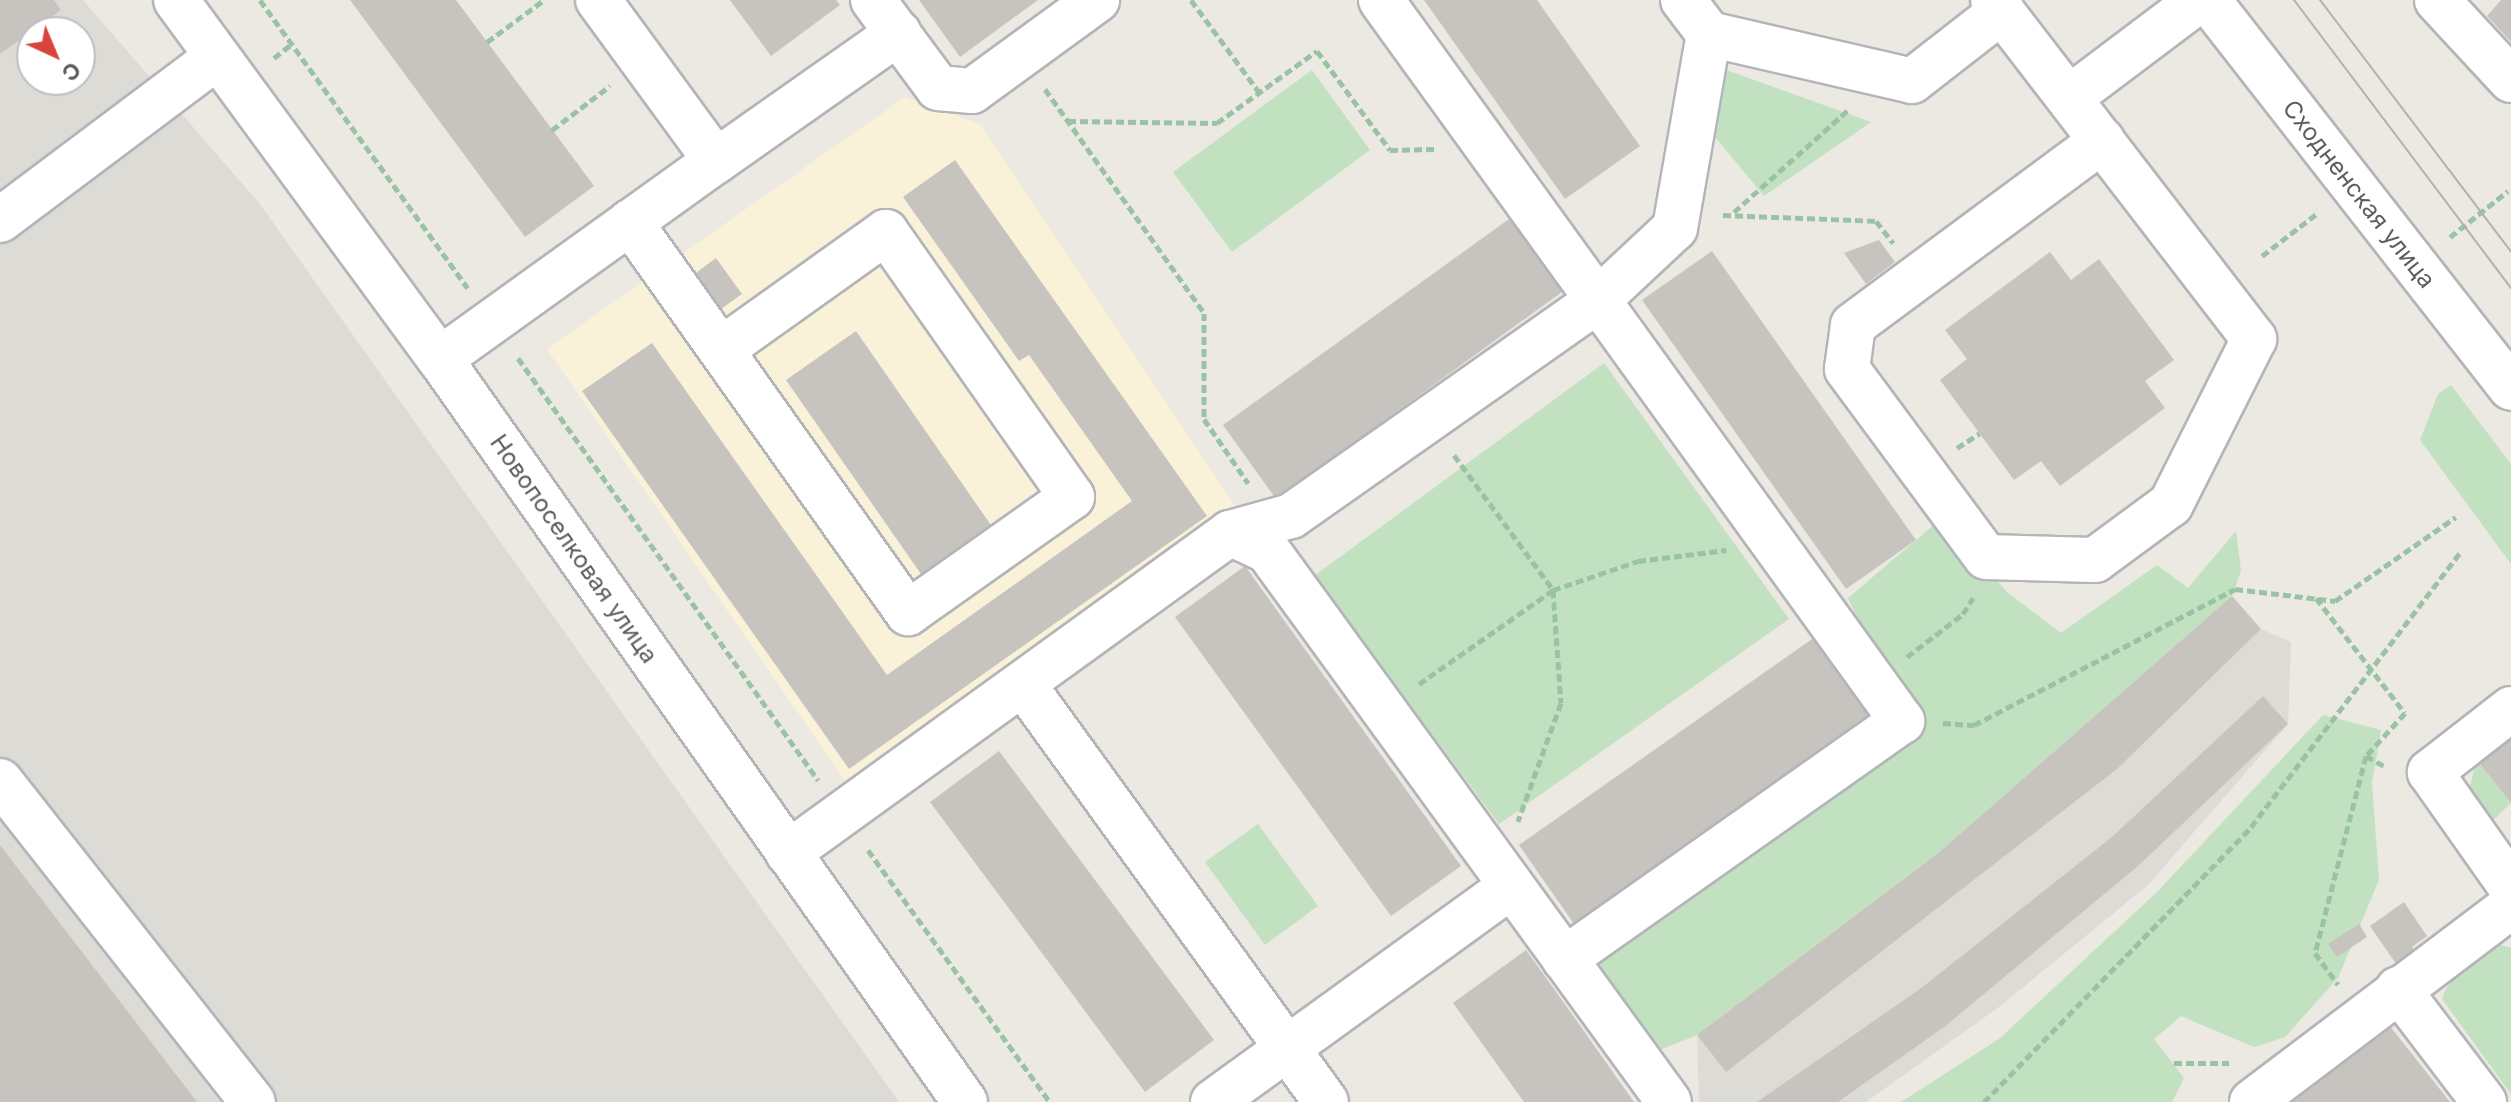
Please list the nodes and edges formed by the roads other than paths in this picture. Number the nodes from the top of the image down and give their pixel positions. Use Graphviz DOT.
graph roads {
  1 [pos="176,0"];
  2 [pos="598,0"];
  3 [pos="1097,0"];
  4 [pos="1381,0"];
  5 [pos="1683,0"];
  6 [pos="2199,0"];
  7 [pos="2208,0"];
  8 [pos="2437,0"];
  9 [pos="1998,6"];
  10 [pos="885,16"];
  11 [pos="1709,34"];
  12 [pos="217,57"];
  13 [pos="2511,80"];
  14 [pos="2069,98"];
  15 [pos="2102,141"];
  16 [pos="716,161"];
  17 [pos="5,205"];
  18 [pos="630,222"];
  19 [pos="1598,300"];
  20 [pos="722,349"];
  21 [pos="440,359"];
  22 [pos="2511,388"];
  23 [pos="1230,533"];
  24 [pos="1023,684"];
  25 [pos="2511,709"];
  26 [pos="0,781"];
  27 [pos="788,853"];
  28 [pos="1502,874"];
  29 [pos="2511,887"];
  30 [pos="2511,906"];
  31 [pos="1564,959"];
  32 [pos="2398,989"];
  33 [pos="1286,1049"];
  34 [pos="2248,1082"];
  35 [pos="253,1102"];
  36 [pos="965,1102"];
  37 [pos="1213,1102"];
  38 [pos="1326,1102"];
  39 [pos="1669,1102"];
  40 [pos="2484,1102"];
  1 -- 12 [label="street, Новопоселковая улица"];
  2 -- 16 [label="street"];
  3 -- 10 [label="street"];
  4 -- 19 [label="street"];
  5 -- 11 [label="street"];
  6 -- 14 [label="street"];
  7 -- 22 [label="street, Сходненская улица"];
  8 -- 13 [label="street"];
  9 -- 11 [label="street"];
  9 -- 14 [label="street"];
  10 -- 16 [label="street"];
  11 -- 19 [label="street"];
  12 -- 17 [label="street"];
  12 -- 21 [label="street, Новопоселковая улица"];
  14 -- 15 [label="street"];
  15 -- 15 [label="street"];
  16 -- 18 [label="street"];
  18 -- 20 [label="street"];
  18 -- 21 [label="street"];
  19 -- 23 [label="street"];
  19 -- 31 [label="street"];
  20 -- 20 [label="street"];
  21 -- 27 [label="street, Новопоселковая улица"];
  23 -- 24 [label="street"];
  23 -- 28 [label="street"];
  24 -- 27 [label="street"];
  24 -- 33 [label="street"];
  25 -- 29 [label="street"];
  26 -- 35 [label="street"];
  27 -- 36 [label="street, Новопоселковая улица"];
  28 -- 31 [label="street"];
  28 -- 33 [label="street"];
  30 -- 32 [label="street"];
  31 -- 39 [label="street"];
  32 -- 34 [label="street"];
  32 -- 40 [label="street"];
  33 -- 37 [label="street"];
  33 -- 38 [label="street"];
}
